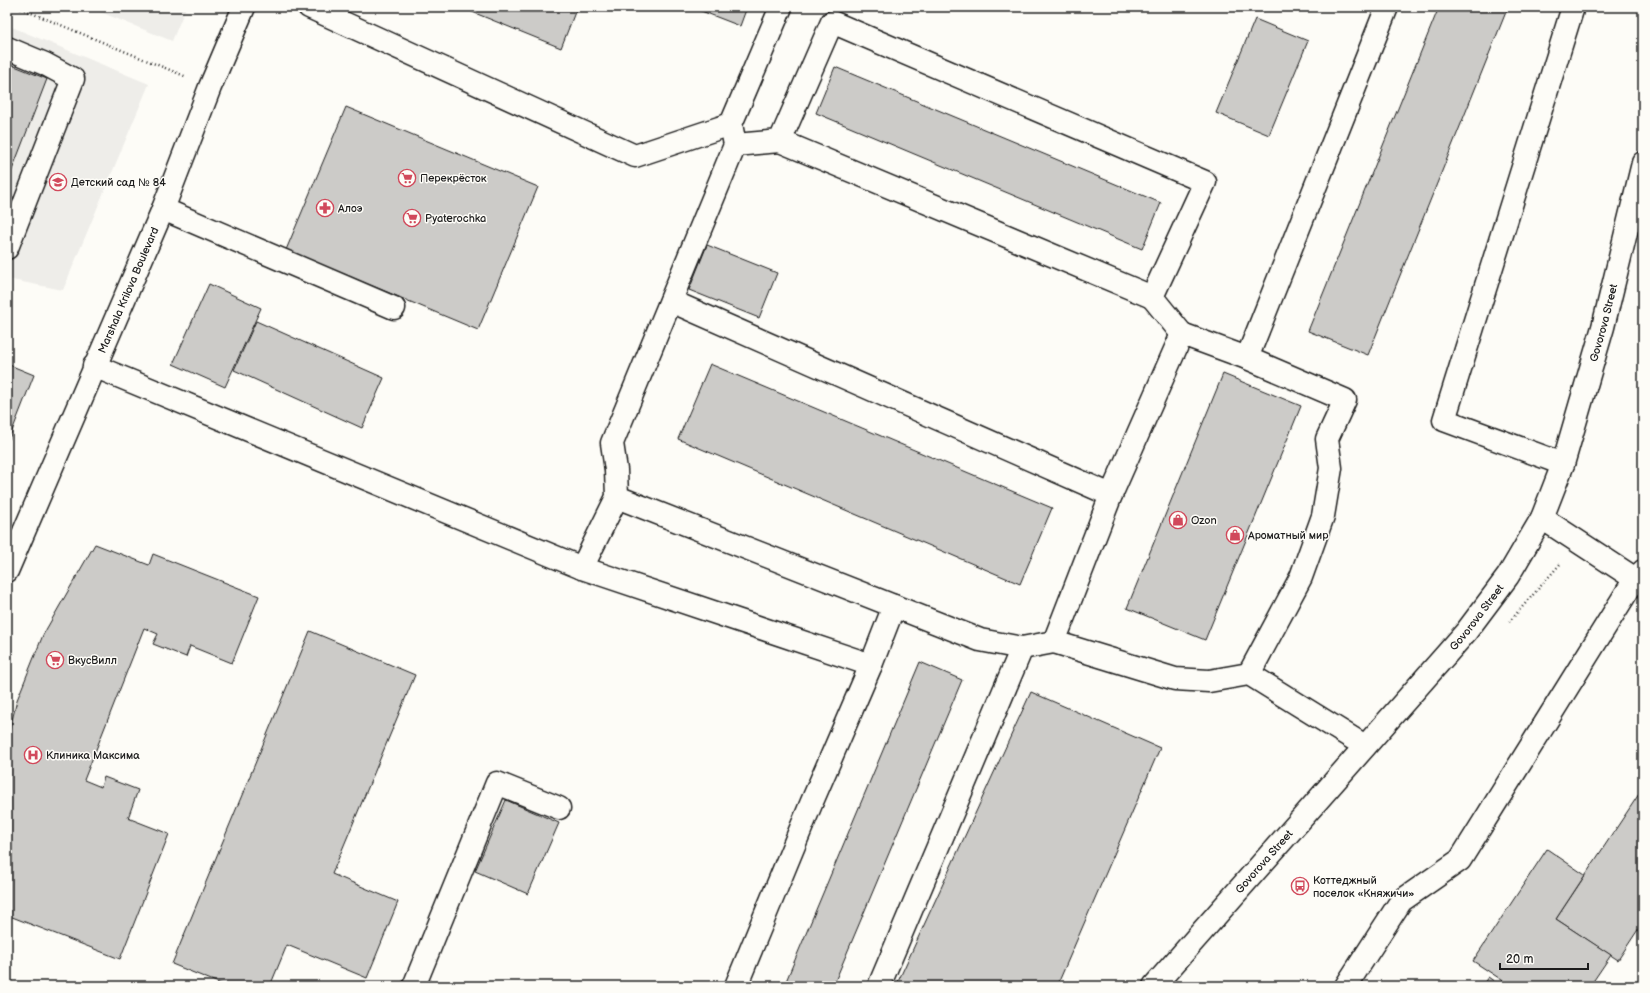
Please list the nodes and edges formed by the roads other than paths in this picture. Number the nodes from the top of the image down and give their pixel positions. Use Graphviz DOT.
graph roads {
  1 [pos="244,7"];
  2 [pos="309,7"];
  3 [pos="781,7"];
  4 [pos="1387,7"];
  5 [pos="1573,7"];
  6 [pos="7,48"];
  7 [pos="733,134"];
  8 [pos="780,141"];
  9 [pos="1643,162"];
  10 [pos="163,209"];
  11 [pos="7,248"];
  12 [pos="1152,297"];
  13 [pos="670,301"];
  14 [pos="394,308"];
  15 [pos="1182,334"];
  16 [pos="1247,358"];
  17 [pos="94,366"];
  18 [pos="1564,464"];
  19 [pos="1111,495"];
  20 [pos="617,497"];
  21 [pos="1542,518"];
  22 [pos="582,568"];
  23 [pos="7,571"];
  24 [pos="1640,578"];
  25 [pos="894,606"];
  26 [pos="1054,642"];
  27 [pos="1022,648"];
  28 [pos="871,665"];
  29 [pos="1249,674"];
  30 [pos="1365,746"];
  31 [pos="559,808"];
  32 [pos="414,986"];
  33 [pos="736,986"];
  34 [pos="879,986"];
  35 [pos="1154,986"];
  36 [pos="1346,986"];
  1 -- 10 [label="main road, Marshala Krilova Boulevard"];
  2 -- 7 [label="main road"];
  3 -- 7 [label="main road"];
  4 -- 16 [label="main road"];
  5 -- 18 [label="main road"];
  6 -- 11 [label="main road"];
  7 -- 8 [label="main road"];
  7 -- 13 [label="main road"];
  8 -- 12 [label="main road"];
  8 -- 12 [label="main road"];
  9 -- 18 [label="main road, Govorova Street"];
  10 -- 14 [label="main road"];
  10 -- 17 [label="main road, Marshala Krilova Boulevard"];
  12 -- 15 [label="main road"];
  13 -- 19 [label="main road"];
  13 -- 20 [label="main road"];
  15 -- 16 [label="main road"];
  15 -- 19 [label="main road"];
  16 -- 29 [label="main road"];
  17 -- 22 [label="main road"];
  17 -- 23 [label="main road, Marshala Krilova Boulevard"];
  18 -- 21 [label="main road, Govorova Street"];
  19 -- 26 [label="main road"];
  20 -- 22 [label="main road"];
  20 -- 25 [label="main road"];
  21 -- 24 [label="main road"];
  21 -- 30 [label="main road, Govorova Street"];
  22 -- 28 [label="main road"];
  24 -- 36 [label="main road"];
  25 -- 27 [label="main road"];
  25 -- 28 [label="main road"];
  26 -- 27 [label="main road"];
  26 -- 29 [label="main road"];
  27 -- 34 [label="main road"];
  28 -- 33 [label="main road"];
  29 -- 30 [label="main road"];
  30 -- 35 [label="main road, Govorova Street"];
  31 -- 32 [label="main road"];
}
